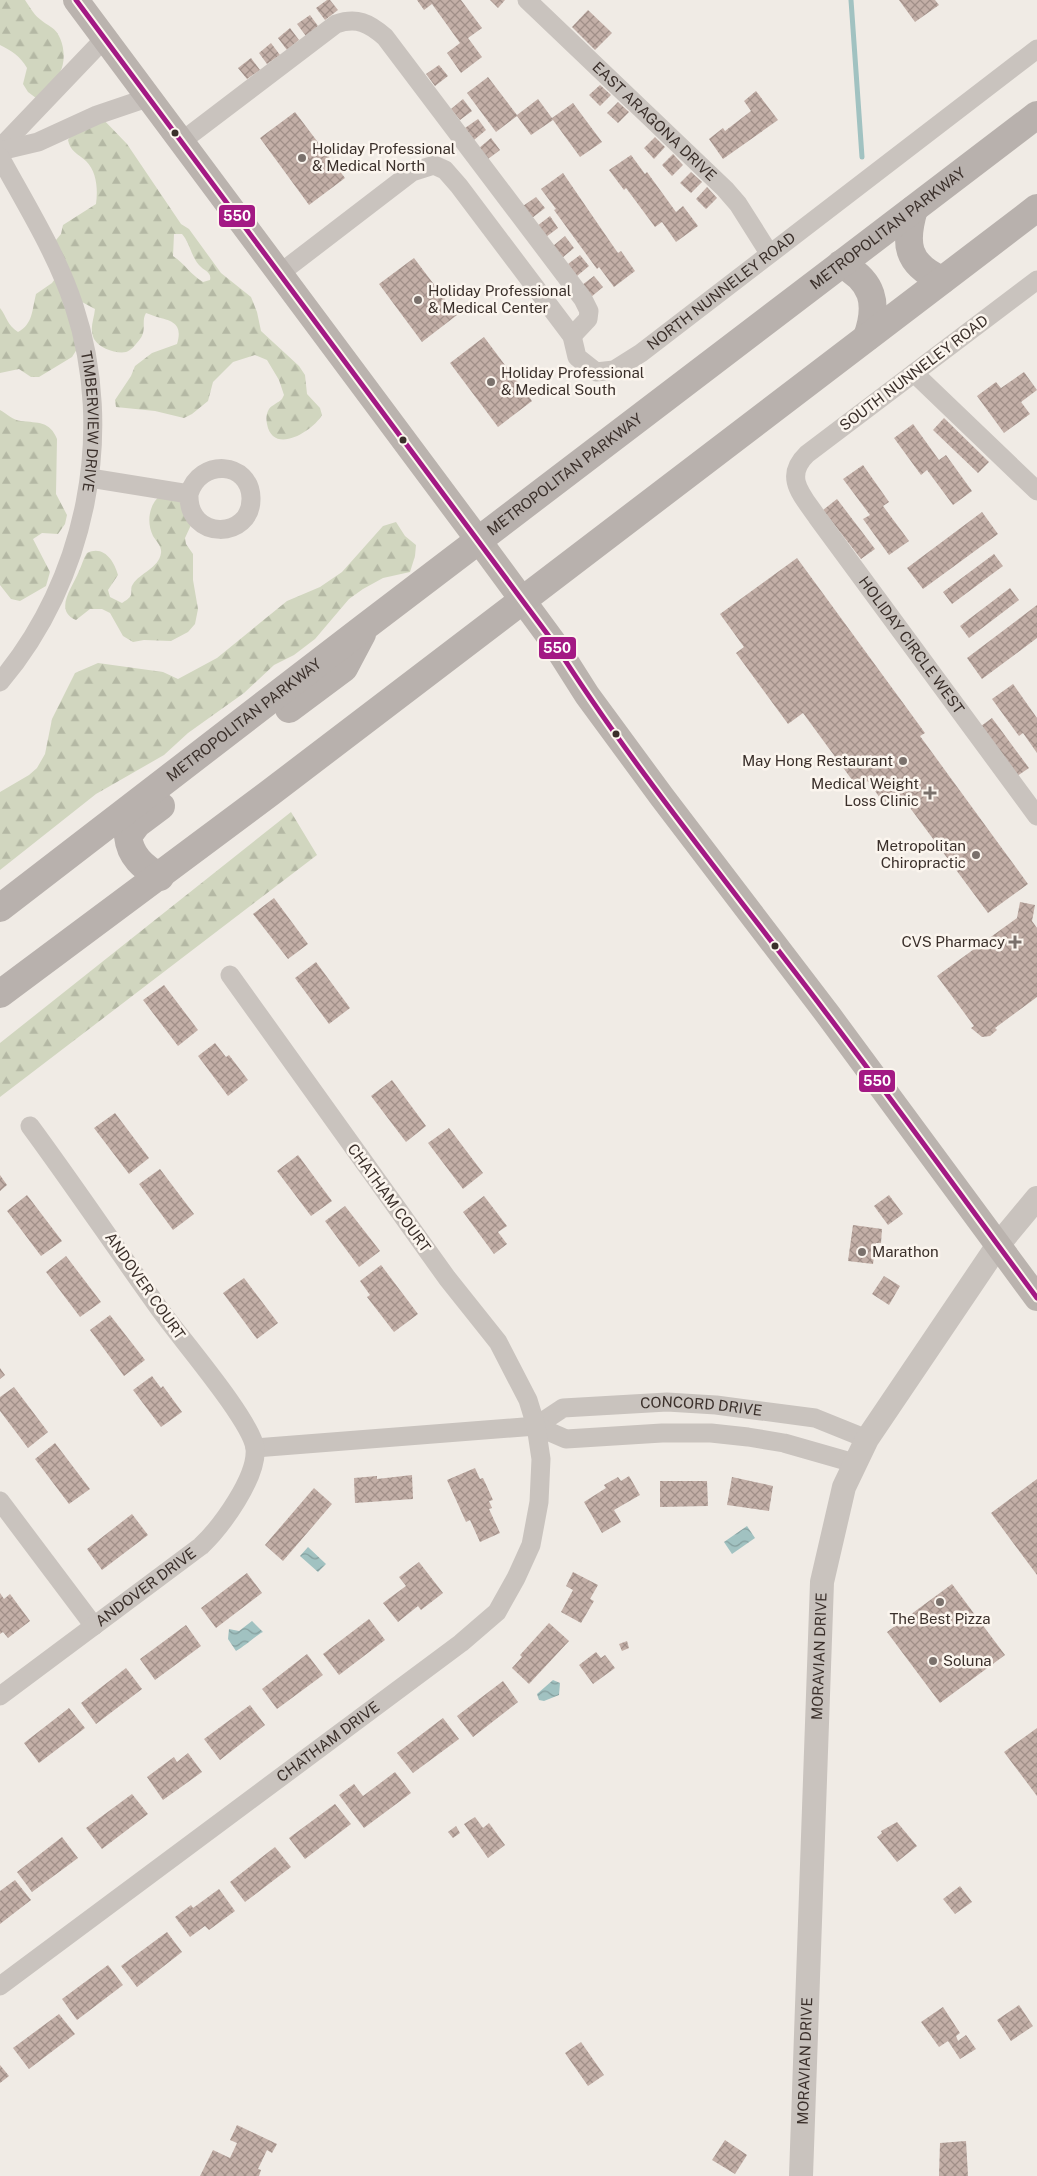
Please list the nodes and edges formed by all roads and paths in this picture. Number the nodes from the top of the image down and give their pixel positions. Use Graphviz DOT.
graph roads {
  1 [pos="527,0"];
  2 [pos="78,1"];
  3 [pos="105,38"];
  4 [pos="1037,49"];
  5 [pos="150,97"];
  6 [pos="1037,115"];
  7 [pos="182,142"];
  8 [pos="0,149"];
  9 [pos="0,157"];
  10 [pos="1037,208"];
  11 [pos="914,209"];
  12 [pos="769,253"];
  13 [pos="841,264"];
  14 [pos="279,274"];
  15 [pos="942,280"];
  16 [pos="1037,280"];
  17 [pos="572,336"];
  18 [pos="867,337"];
  19 [pos="914,373"];
  20 [pos="796,470"];
  21 [pos="90,478"];
  22 [pos="1037,491"];
  23 [pos="189,494"];
  24 [pos="479,541"];
  25 [pos="522,601"];
  26 [pos="366,626"];
  27 [pos="0,682"];
  28 [pos="1037,816"];
  29 [pos="160,877"];
  30 [pos="0,908"];
  31 [pos="230,975"];
  32 [pos="0,994"];
  33 [pos="30,1126"];
  34 [pos="1037,1198"];
  35 [pos="998,1245"];
  36 [pos="1037,1298"];
  37 [pos="536,1426"];
  38 [pos="867,1439"];
  39 [pos="255,1448"];
  40 [pos="854,1463"];
  41 [pos="0,1501"];
  42 [pos="94,1626"];
  43 [pos="0,1696"];
  44 [pos="0,1986"];
  45 [pos="801,2176"];
  1 -- 12 [label="street, EAST ARAGONA DRIVE"];
  2 -- 3 [label="main road"];
  3 -- 5 [label="main road"];
  3 -- 8 [label="street"];
  4 -- 12 [label="street, NORTH NUNNELEY ROAD"];
  5 -- 7 [label="main road"];
  5 -- 8 [label="street"];
  6 -- 11 [label="main road, METROPOLITAN PARKWAY"];
  7 -- 14 [label="main road"];
  7 -- 17 [label="street"];
  9 -- 21 [label="street, TIMBERVIEW DRIVE"];
  10 -- 15 [label="main road"];
  11 -- 13 [label="main road, METROPOLITAN PARKWAY"];
  11 -- 15 [label="main road"];
  12 -- 17 [label="street, NORTH NUNNELEY ROAD"];
  13 -- 18 [label="main road"];
  13 -- 24 [label="main road, METROPOLITAN PARKWAY"];
  14 -- 17 [label="street, NORTH NUNNELEY ROAD"];
  14 -- 24 [label="main road"];
  15 -- 18 [label="main road"];
  16 -- 19 [label="street, SOUTH NUNNELEY ROAD"];
  18 -- 25 [label="main road"];
  19 -- 20 [label="street, SOUTH NUNNELEY ROAD"];
  19 -- 22 [label="street"];
  20 -- 28 [label="street, HOLIDAY CIRCLE WEST"];
  21 -- 23 [label="street"];
  21 -- 27 [label="street, TIMBERVIEW DRIVE"];
  24 -- 25 [label="main road"];
  24 -- 26 [label="main road, METROPOLITAN PARKWAY"];
  25 -- 29 [label="main road"];
  25 -- 35 [label="main road"];
  26 -- 29 [label="main road"];
  26 -- 30 [label="main road, METROPOLITAN PARKWAY"];
  29 -- 32 [label="main road"];
  31 -- 37 [label="street, CHATHAM COURT"];
  33 -- 39 [label="street, ANDOVER COURT"];
  34 -- 35 [label="street, MORAVIAN DRIVE"];
  35 -- 36 [label="main road"];
  35 -- 38 [label="street, MORAVIAN DRIVE"];
  37 -- 38 [label="street, CONCORD DRIVE"];
  37 -- 39 [label="street, CONCORD DRIVE"];
  37 -- 40 [label="street, CONCORD DRIVE"];
  37 -- 44 [label="street, CHATHAM DRIVE"];
  38 -- 40 [label="street, MORAVIAN DRIVE"];
  39 -- 42 [label="street, ANDOVER DRIVE"];
  40 -- 45 [label="street, MORAVIAN DRIVE"];
  41 -- 42 [label="street"];
  42 -- 43 [label="street, ANDOVER DRIVE"];
}
